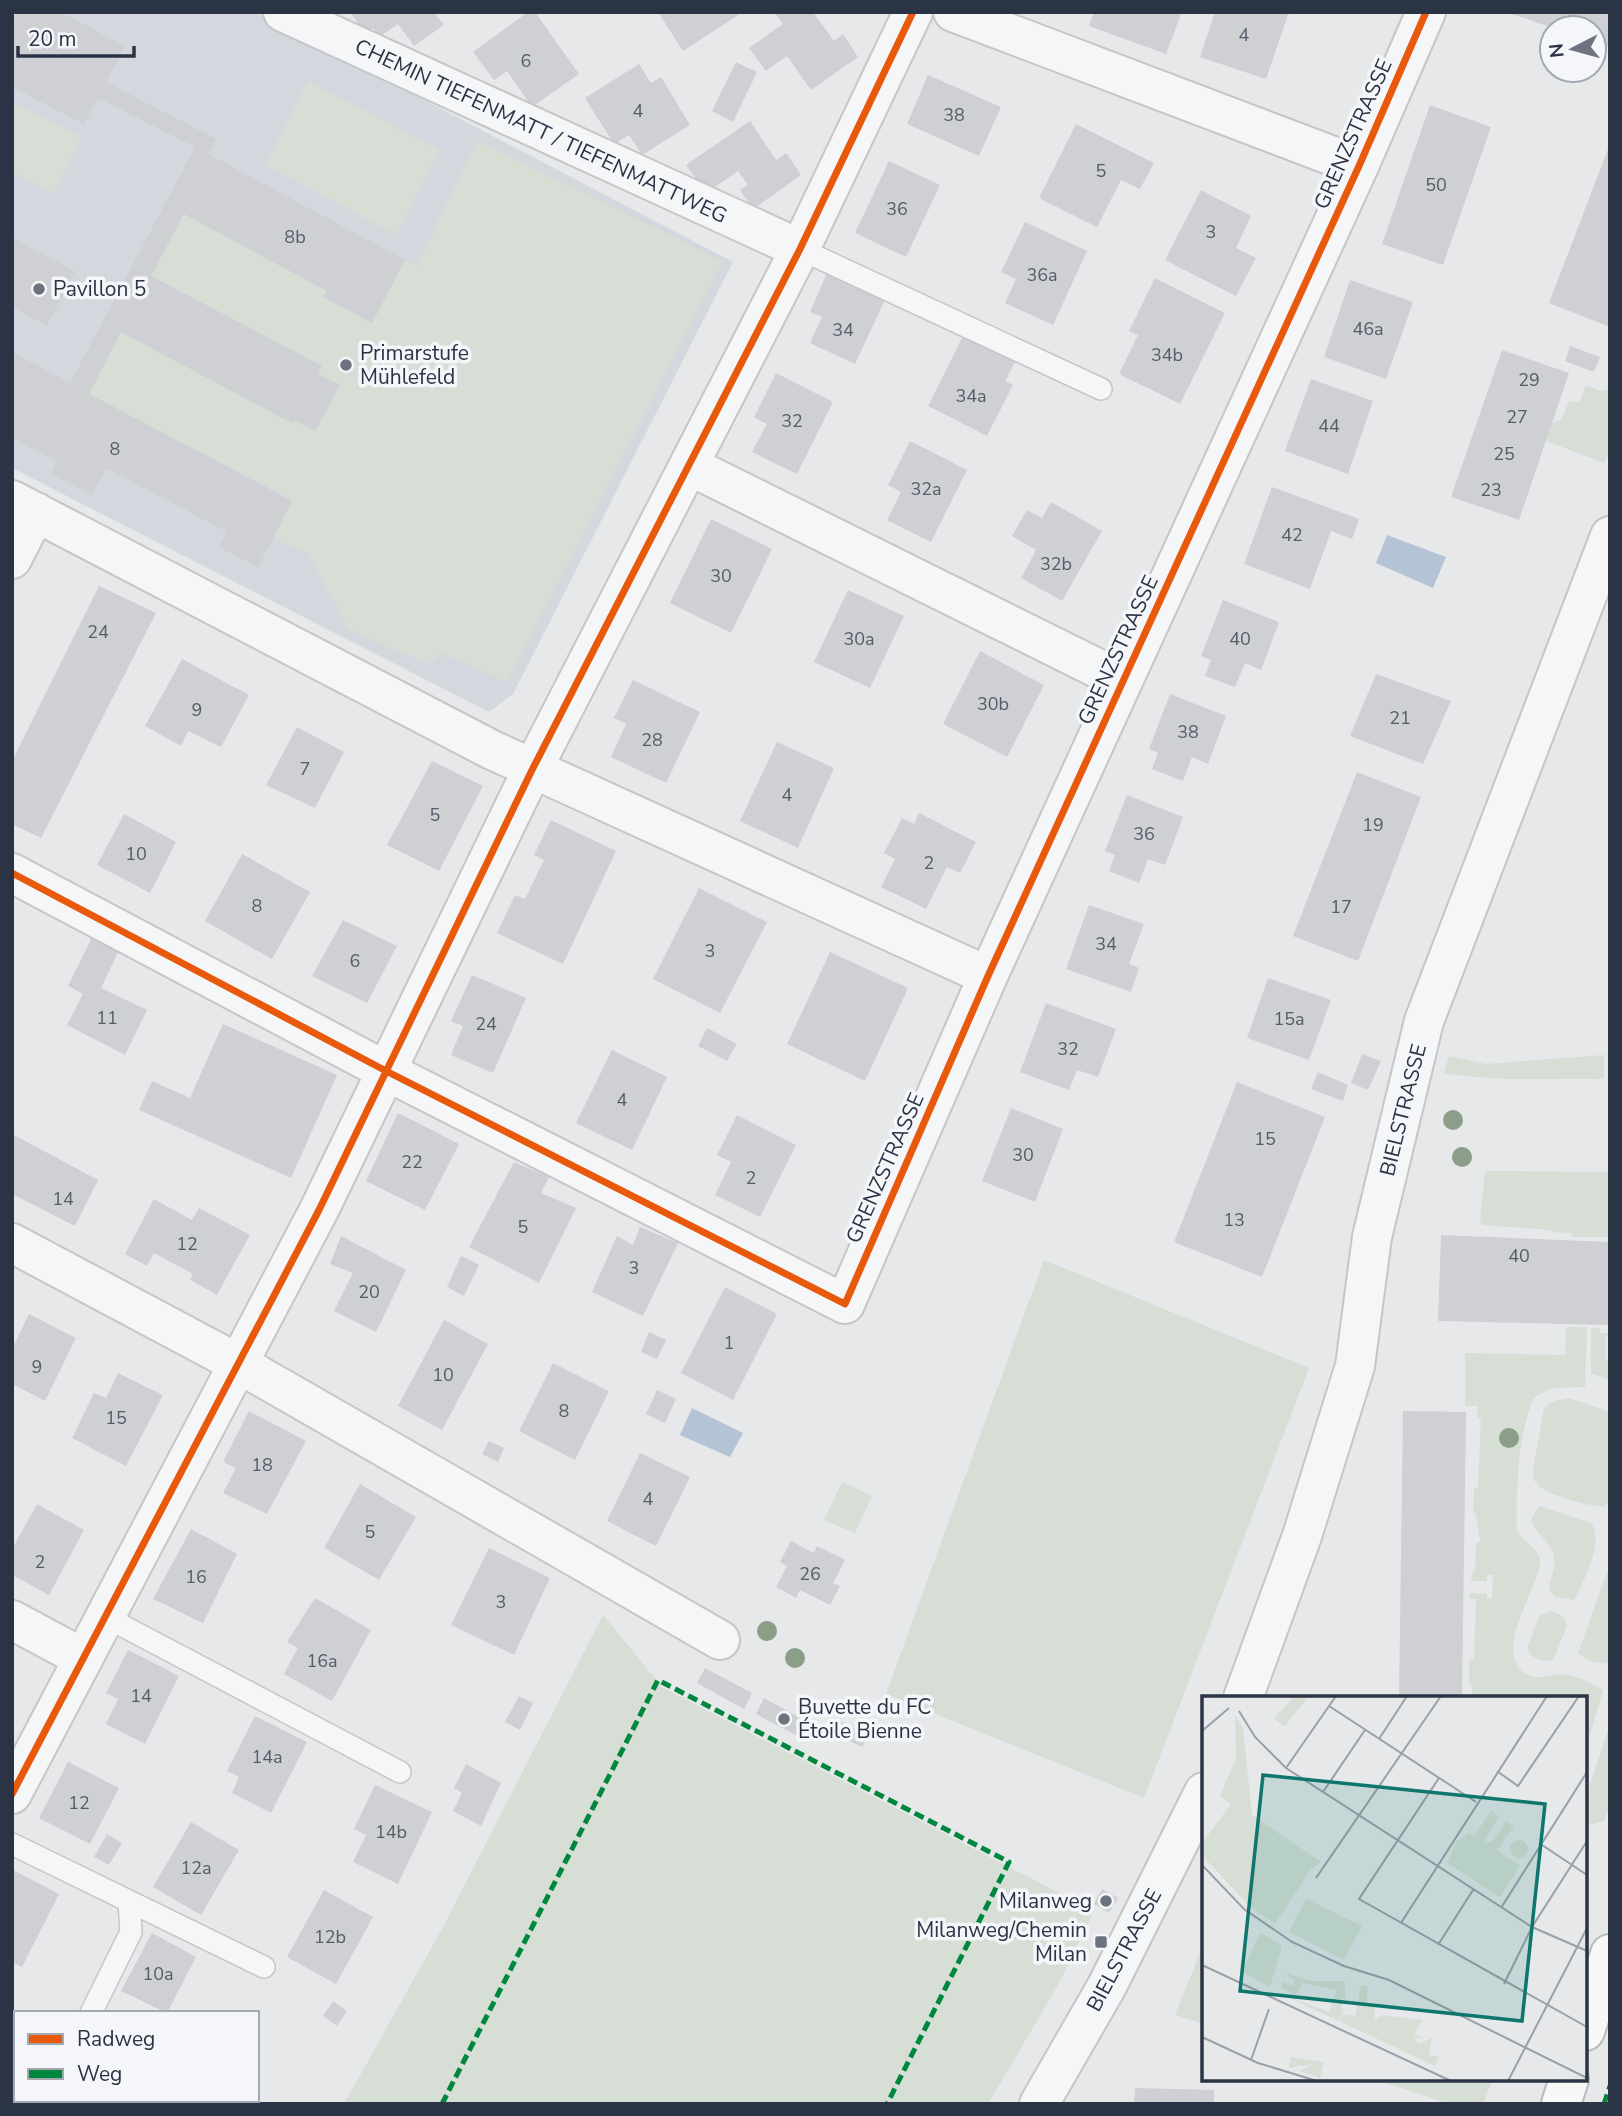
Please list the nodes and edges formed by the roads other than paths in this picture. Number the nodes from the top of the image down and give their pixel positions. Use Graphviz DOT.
graph roads {
  1 [pos="913,12"];
  2 [pos="953,12"];
  3 [pos="1426,12"];
  4 [pos="286,13"];
  5 [pos="1359,166"];
  6 [pos="800,249"];
  7 [pos="1101,389"];
  8 [pos="690,466"];
  9 [pos="24,506"];
  10 [pos="1610,536"];
  11 [pos="12,559"];
  12 [pos="1123,681"];
  13 [pos="532,770"];
  14 [pos="12,873"];
  15 [pos="988,976"];
  16 [pos="388,1072"];
  17 [pos="12,1243"];
  18 [pos="239,1364"];
  19 [pos="104,1616"];
  20 [pos="12,1620"];
  21 [pos="720,1640"];
  22 [pos="83,1658"];
  23 [pos="1244,1696"];
  24 [pos="400,1772"];
  25 [pos="12,1794"];
  26 [pos="1202,1796"];
  27 [pos="12,1844"];
  28 [pos="129,1902"];
  29 [pos="1610,1954"];
  30 [pos="264,1967"];
  31 [pos="92,2011"];
  32 [pos="1587,2025"];
  33 [pos="1568,2081"];
  34 [pos="1039,2104"];
  35 [pos="1561,2104"];
  1 -- 6 [label="street"];
  2 -- 5 [label="street"];
  3 -- 5 [label="street, GRENZSTRASSE"];
  4 -- 6 [label="street, CHEMIN TIEFENMATT / TIEFENMATTWEG"];
  5 -- 12 [label="street, GRENZSTRASSE"];
  6 -- 7 [label="lane"];
  6 -- 8 [label="street"];
  8 -- 12 [label="street"];
  8 -- 13 [label="street"];
  9 -- 11 [label="street"];
  9 -- 13 [label="street"];
  10 -- 23 [label="street, BIELSTRASSE"];
  12 -- 15 [label="street, GRENZSTRASSE"];
  13 -- 15 [label="street"];
  13 -- 16 [label="street"];
  14 -- 16 [label="street"];
  15 -- 16 [label="street, GRENZSTRASSE"];
  16 -- 18 [label="street"];
  17 -- 18 [label="street"];
  18 -- 19 [label="street"];
  18 -- 21 [label="street"];
  19 -- 22 [label="street"];
  19 -- 24 [label="lane"];
  20 -- 22 [label="street"];
  22 -- 25 [label="street"];
  26 -- 34 [label="street, BIELSTRASSE"];
  27 -- 28 [label="lane"];
  28 -- 30 [label="lane"];
  28 -- 31 [label="lane"];
  29 -- 32 [label="highway"];
  33 -- 35 [label="highway"];
}
